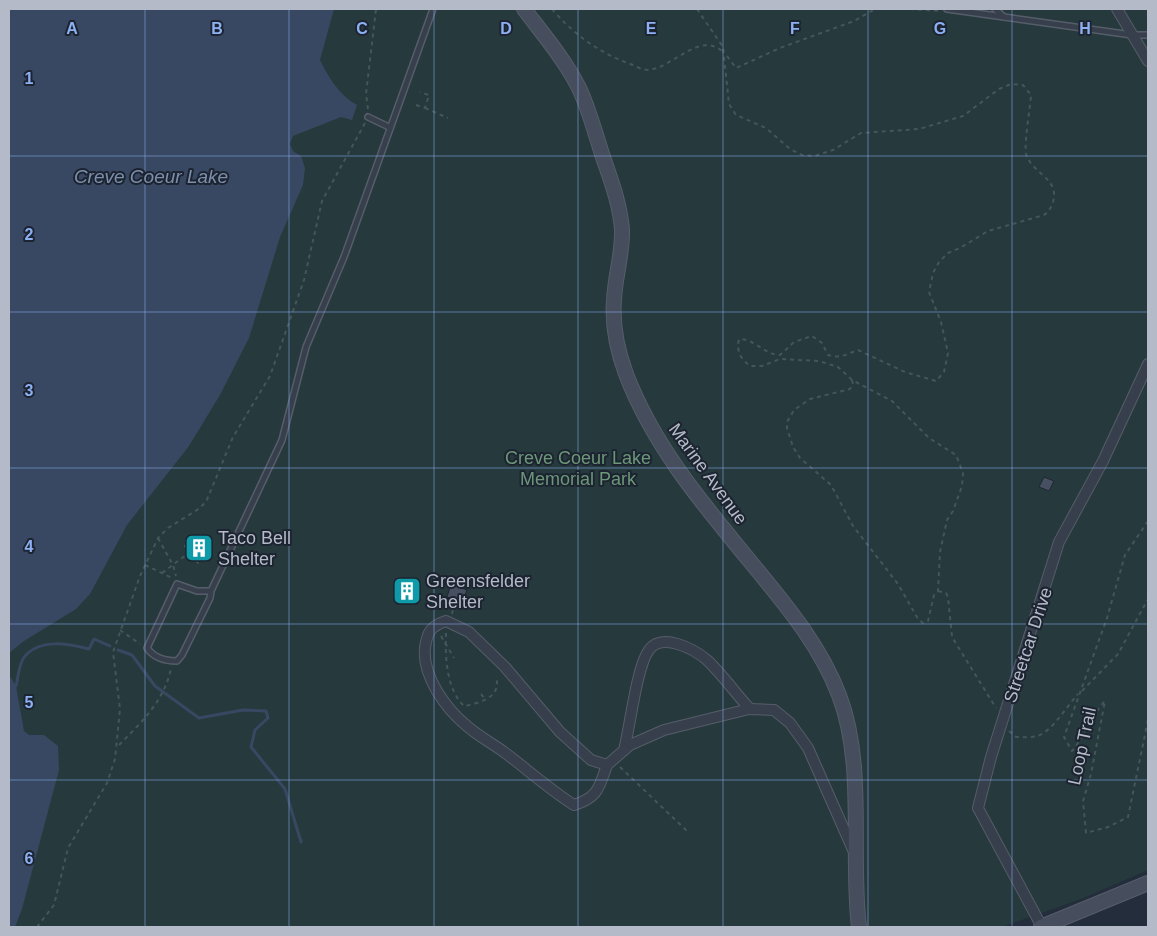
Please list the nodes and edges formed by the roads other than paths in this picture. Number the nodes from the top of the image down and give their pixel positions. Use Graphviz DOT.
graph roads {
  1 [pos="433,9"];
  2 [pos="524,9"];
  3 [pos="947,9"];
  4 [pos="995,9"];
  5 [pos="1117,9"];
  6 [pos="977,10"];
  7 [pos="1004,17"];
  8 [pos="1148,34"];
  9 [pos="1132,35"];
  10 [pos="1148,61"];
  11 [pos="368,117"];
  12 [pos="389,128"];
  13 [pos="1148,364"];
  14 [pos="211,591"];
  15 [pos="750,709"];
  16 [pos="624,750"];
  17 [pos="610,762"];
  18 [pos="854,853"];
  19 [pos="1148,884"];
  20 [pos="860,927"];
  21 [pos="1042,927"];
  1 -- 12 [label="lane"];
  2 -- 18 [label="main road, Marine Avenue"];
  3 -- 6 [label="lane"];
  4 -- 7 [label="lane"];
  5 -- 9 [label="street"];
  6 -- 7 [label="lane"];
  7 -- 9 [label="lane"];
  8 -- 9 [label="lane"];
  9 -- 10 [label="street"];
  11 -- 12 [label="lane"];
  12 -- 14 [label="lane"];
  13 -- 21 [label="street, Streetcar Drive"];
  14 -- 14 [label="lane"];
  15 -- 16 [label="street"];
  15 -- 16 [label="street"];
  15 -- 18 [label="street"];
  16 -- 17 [label="street"];
  17 -- 17 [label="street"];
  18 -- 20 [label="main road, Marine Avenue"];
  19 -- 21 [label="main road"];
}
